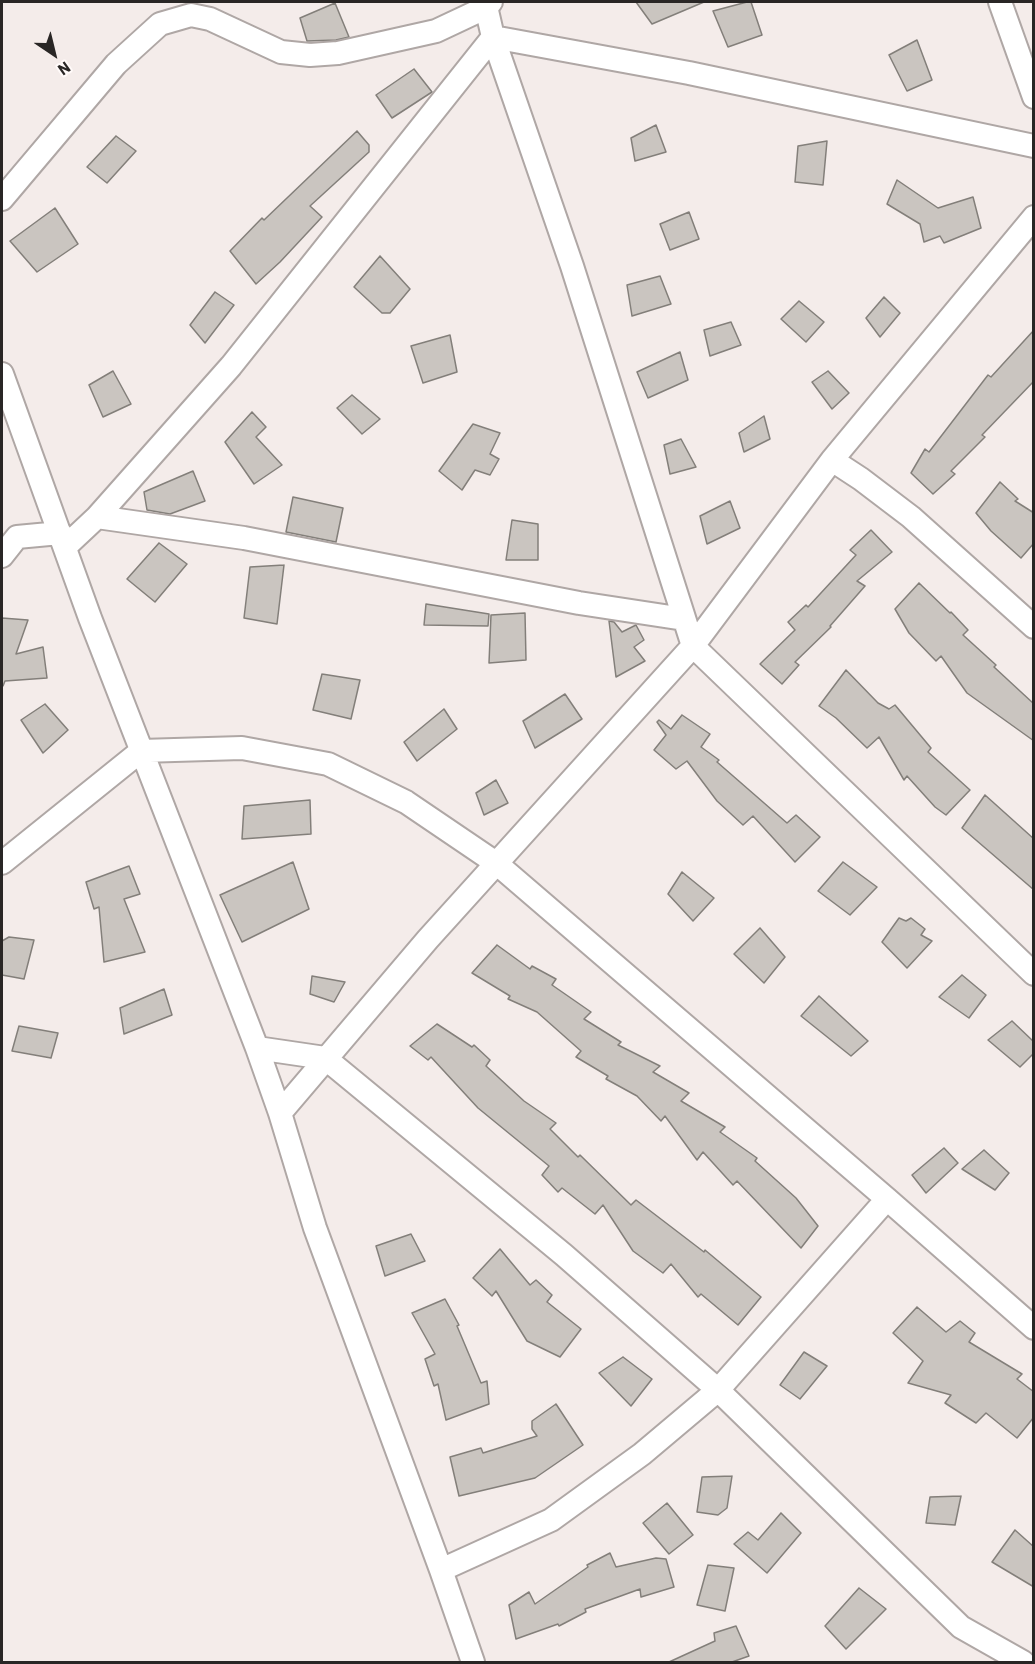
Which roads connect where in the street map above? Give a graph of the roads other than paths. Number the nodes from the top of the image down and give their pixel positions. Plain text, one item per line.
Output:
1 (1000, 2) edge
2 (488, 3) edge
3 (188, 8) edge
4 (493, 37) junction
5 (1034, 97) edge
6 (1034, 146) edge
7 (2, 200) edge
8 (1034, 217) edge
9 (2, 374) edge
10 (832, 460) junction
11 (97, 517) junction
12 (9, 537) edge
13 (63, 540) junction
14 (2, 556) edge
15 (684, 619) junction
16 (1034, 627) edge
17 (693, 646) junction
18 (141, 751) junction
19 (2, 863) edge
20 (496, 863) junction
21 (1034, 974) edge
22 (257, 1048) junction
23 (325, 1058) junction
24 (280, 1113) junction
25 (886, 1199) junction
26 (1034, 1328) edge
27 (718, 1390) junction
28 (441, 1570) junction
29 (473, 1662) edge
30 (1023, 1662) edge

1 - 5 street
2 - 3 street
2 - 4 street
3 - 7 street
4 - 6 street
4 - 11 street
4 - 15 street
8 - 10 street
9 - 13 street
10 - 16 street
10 - 17 street
11 - 13 street
11 - 15 street
12 - 13 street
12 - 14 street
13 - 18 street
15 - 17 street
17 - 20 street
17 - 21 street
18 - 19 street
18 - 20 street
18 - 22 street
20 - 23 street
20 - 25 street
22 - 23 street
22 - 24 street
23 - 24 street
23 - 27 street
24 - 28 street
25 - 26 street
25 - 27 street
27 - 28 street
27 - 30 street
28 - 29 street

